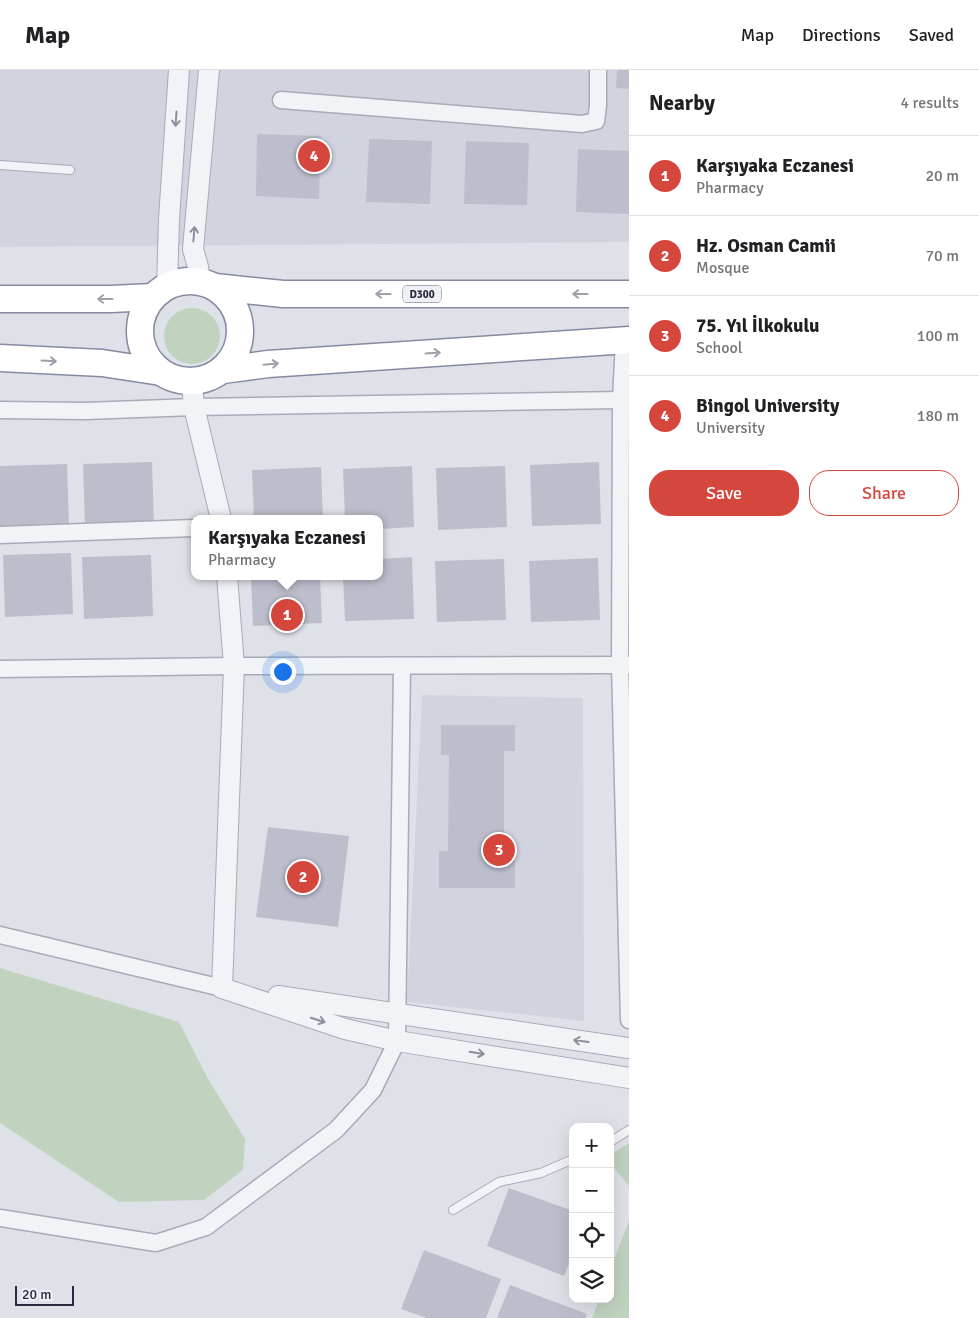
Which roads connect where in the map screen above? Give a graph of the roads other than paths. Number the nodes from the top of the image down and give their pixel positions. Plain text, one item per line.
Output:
1 (179, 70) edge
2 (209, 70) edge
3 (598, 70) edge
4 (281, 100) dead end
5 (0, 165) edge
6 (70, 170) dead end
7 (208, 284) junction
8 (160, 292) junction
9 (629, 294) edge
10 (0, 299) edge
11 (627, 340) edge
12 (0, 358) edge
13 (223, 370) junction
14 (161, 372) junction
15 (193, 394) junction
16 (625, 400) edge
17 (0, 410) edge
18 (219, 515) edge
19 (191, 528) edge
20 (0, 535) edge
21 (226, 580) edge
22 (625, 665) edge
23 (234, 666) junction
24 (402, 666) junction
25 (0, 669) edge
26 (0, 935) edge
27 (222, 988) junction
28 (398, 1014) junction
29 (629, 1020) edge
30 (397, 1041) junction
31 (629, 1048) edge
32 (629, 1078) edge
33 (629, 1130) edge
34 (614, 1139) edge
35 (569, 1161) edge
36 (453, 1210) dead end
37 (0, 1218) edge

1 -> 8 street
7 -> 2 street
3 - 4 street
5 - 6 lane
7 - 8 highway
9 -> 7 highway, D300
7 - 13 highway
8 -> 10 highway
8 - 14 highway
13 -> 11 highway
11 - 16 street
12 -> 14 highway
13 - 15 highway
14 - 15 highway
15 - 16 street
15 - 17 street
15 - 18 street
16 - 22 street
19 - 20 street
21 - 23 street
22 - 24 street
22 - 29 street
23 - 24 street
23 - 25 street
23 - 27 street
24 - 28 street
26 - 27 street
27 - 28 street
27 -> 30 street
28 - 30 street
31 -> 28 street
30 -> 32 street
30 - 37 street
33 - 34 lane
35 - 36 lane

